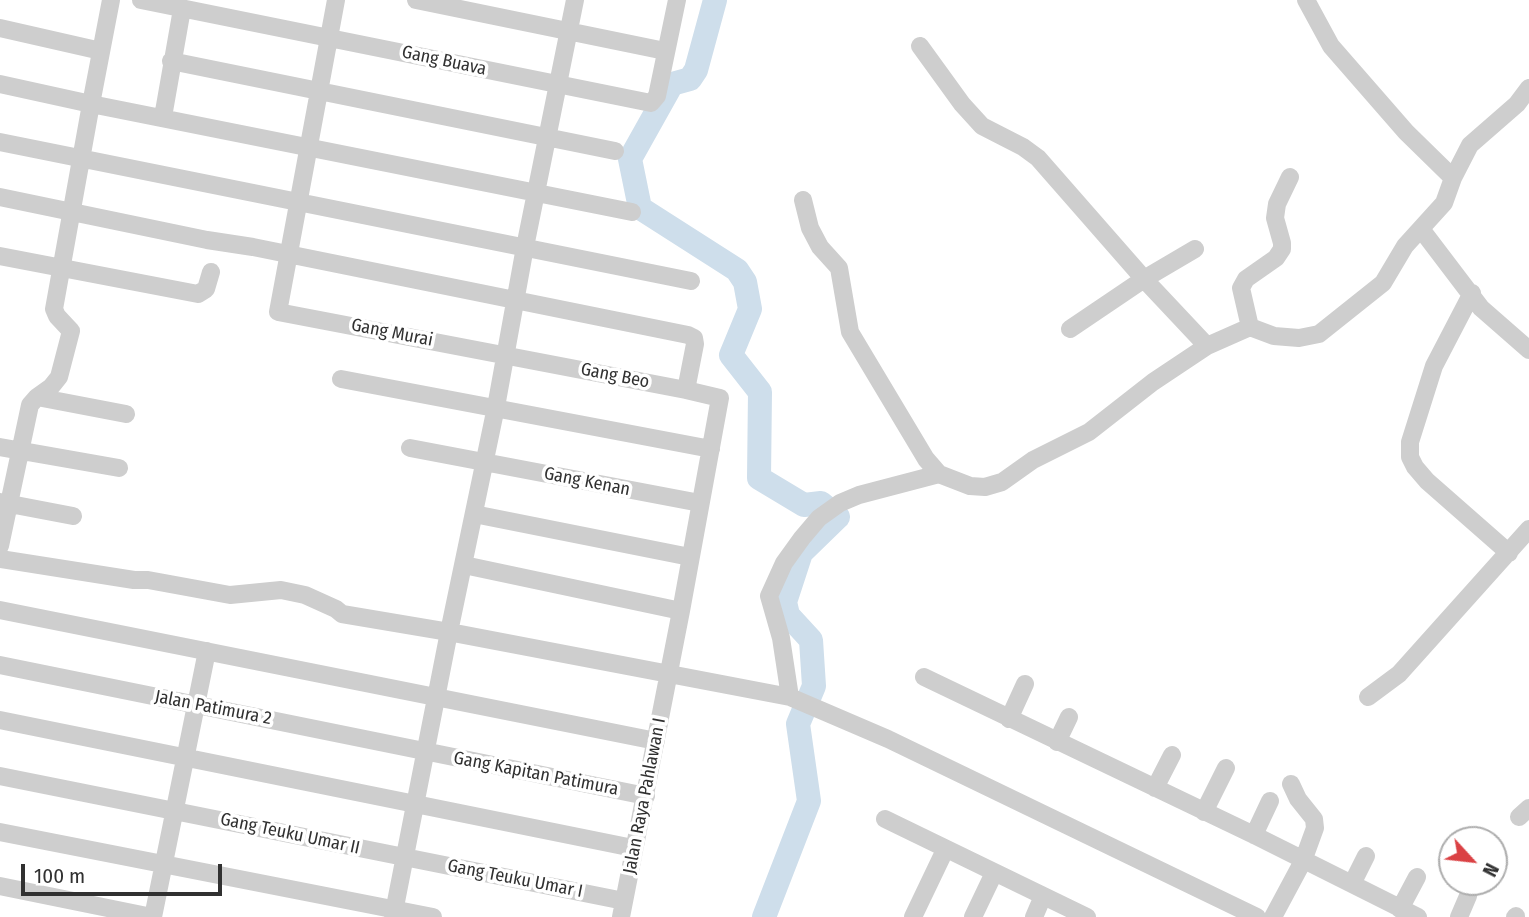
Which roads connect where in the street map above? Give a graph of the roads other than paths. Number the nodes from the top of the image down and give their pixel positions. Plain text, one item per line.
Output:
1 (111, 0) edge
2 (141, 0) edge
3 (336, 0) edge
4 (416, 0) edge
5 (575, 0) edge
6 (677, 0) edge
7 (1306, 0) edge
8 (182, 9) junction
9 (0, 28) edge
10 (569, 31) junction
11 (328, 38) junction
12 (920, 46) dead end
13 (101, 51) junction
14 (665, 51) junction
15 (171, 61) junction
16 (0, 84) edge
17 (559, 85) junction
18 (1529, 88) edge
19 (318, 91) junction
20 (91, 104) junction
21 (163, 117) junction
22 (547, 136) junction
23 (0, 142) edge
24 (308, 147) junction
25 (615, 151) dead end
26 (81, 158) junction
27 (1290, 177) dead end
28 (1453, 178) junction
29 (536, 193) junction
30 (0, 197) edge
31 (803, 200) dead end
32 (297, 203) junction
33 (72, 211) junction
34 (632, 212) dead end
35 (1421, 229) junction
36 (525, 247) junction
37 (1195, 249) dead end
38 (288, 255) junction
39 (0, 256) edge
40 (61, 268) junction
41 (211, 272) dead end
42 (1144, 279) junction
43 (691, 281) dead end
44 (1472, 293) junction
45 (516, 302) junction
46 (1250, 327) junction
47 (1070, 329) dead end
48 (1207, 346) junction
49 (1529, 350) edge
50 (506, 355) junction
51 (341, 379) dead end
52 (686, 390) junction
53 (37, 397) junction
54 (720, 401) joint
55 (496, 407) junction
56 (126, 414) dead end
57 (0, 447) edge
58 (410, 448) dead end
59 (710, 449) junction
60 (20, 452) junction
61 (484, 462) junction
62 (119, 468) dead end
63 (939, 474) junction
64 (694, 502) junction
65 (4, 503) edge
66 (474, 514) junction
67 (73, 516) dead end
68 (1529, 529) edge
69 (0, 546) edge
70 (1509, 553) junction
71 (690, 557) junction
72 (0, 559) edge
73 (464, 565) junction
74 (0, 610) edge
75 (681, 611) junction
76 (449, 632) junction
77 (207, 651) junction
78 (0, 665) edge
79 (669, 674) junction
80 (924, 677) dead end
81 (1025, 684) dead end
82 (437, 696) junction
83 (1368, 697) dead end
84 (793, 698) junction
85 (195, 705) junction
86 (1069, 717) dead end
87 (1009, 719) junction
88 (0, 720) edge
89 (656, 741) junction
90 (1057, 742) junction
91 (426, 751) junction
92 (1172, 755) dead end
93 (185, 758) junction
94 (1226, 768) dead end
95 (0, 776) edge
96 (1291, 784) dead end
97 (1155, 789) junction
98 (646, 796) junction
99 (1270, 801) dead end
100 (416, 803) junction
101 (175, 810) junction
102 (1204, 812) junction
103 (885, 819) dead end
104 (0, 832) edge
105 (1254, 835) junction
106 (633, 848) junction
107 (945, 850) junction
108 (1366, 856) dead end
109 (405, 857) junction
110 (1303, 861) junction
111 (164, 865) junction
112 (994, 873) junction
113 (1417, 877) dead end
114 (1352, 884) junction
115 (0, 886) edge
116 (1043, 896) junction
117 (1468, 896) dead end
118 (622, 909) edge
119 (1400, 909) junction
120 (394, 913) edge
121 (153, 917) edge
122 (433, 917) edge
123 (913, 917) edge
124 (973, 917) edge
125 (1034, 917) edge
126 (1087, 917) edge
127 (1257, 917) edge
128 (1273, 917) edge
129 (1418, 917) edge
130 (1459, 917) edge

1 - 13 street
2 - 8 street, Gang Buava
3 - 11 street
4 - 10 street
5 - 10 street
6 - 14 street
7 - 28 street
8 - 11 street, Gang Buava
8 - 15 street
9 - 13 street
10 - 14 street
10 - 17 street
11 - 17 street, Gang Buava
11 - 19 street
12 - 42 street
13 - 20 street
14 - 17 street, Gang Buava
15 - 19 street
15 - 21 street
16 - 20 street
17 - 22 street
18 - 28 street
19 - 22 street
19 - 24 street
20 - 21 street
20 - 26 street
21 - 24 street
22 - 25 street
22 - 29 street
23 - 26 street
24 - 29 street
24 - 32 street
26 - 32 street
26 - 33 street
27 - 46 street
28 - 35 street
29 - 34 street
29 - 36 street
30 - 33 street
31 - 63 street
32 - 36 street
32 - 38 street
33 - 38 street
33 - 40 street
35 - 44 street
35 - 46 street
36 - 43 street
36 - 45 street
37 - 42 street
38 - 45 street
38 - 50 street, Gang Murai
39 - 40 street
40 - 41 street
40 - 53 street
42 - 47 street
42 - 48 street
44 - 49 street
44 - 70 street
45 - 50 street
45 - 52 street
46 - 48 street
48 - 63 street
50 - 52 street, Gang Beo
50 - 55 street
51 - 55 street
52 - 54 street, Gang Beo
53 - 56 street
53 - 60 street
54 - 59 street, Jalan Raya Pahlawan I
55 - 59 street
55 - 61 street
57 - 60 street
58 - 61 street, Gang Kenan
59 - 64 street, Jalan Raya Pahlawan I
60 - 62 street
60 - 65 street
61 - 64 street, Gang Kenan
61 - 66 street
63 - 84 street
64 - 71 street, Jalan Raya Pahlawan I
65 - 67 street
65 - 69 street
66 - 71 street
66 - 73 street
68 - 70 street
70 - 83 street
71 - 75 street, Jalan Raya Pahlawan I
72 - 76 street
73 - 75 street
73 - 76 street
74 - 77 street
75 - 79 street, Jalan Raya Pahlawan I
76 - 79 street
76 - 82 street
77 - 82 street
77 - 85 street
78 - 85 street, Jalan Patimura 2
79 - 84 street
79 - 89 street, Jalan Raya Pahlawan I
80 - 87 street
81 - 87 street
82 - 89 street
82 - 91 street
84 - 127 street
85 - 91 street, Jalan Patimura 2
85 - 93 street
86 - 90 street
87 - 90 street
88 - 93 street
89 - 98 street, Jalan Raya Pahlawan I
90 - 97 street
91 - 98 street, Gang Kapitan Patimura
91 - 100 street
92 - 97 street
93 - 100 street
93 - 101 street
94 - 102 street
95 - 101 street, Gang Teuku Umar II
96 - 110 street
97 - 102 street
98 - 106 street, Jalan Raya Pahlawan I
99 - 105 street
100 - 106 street
100 - 109 street
101 - 109 street, Gang Teuku Umar II
101 - 111 street
102 - 105 street
103 - 107 street
104 - 111 street
105 - 110 street
106 - 118 street, Jalan Raya Pahlawan I
107 - 112 street
107 - 123 street
108 - 114 street
109 - 118 street, Gang Teuku Umar I
109 - 120 street
110 - 114 street
110 - 128 street
111 - 120 street
111 - 121 street
112 - 116 street
112 - 124 street
113 - 119 street
114 - 119 street
115 - 121 street
116 - 125 street
116 - 126 street
117 - 130 street
119 - 129 street
120 - 122 street

